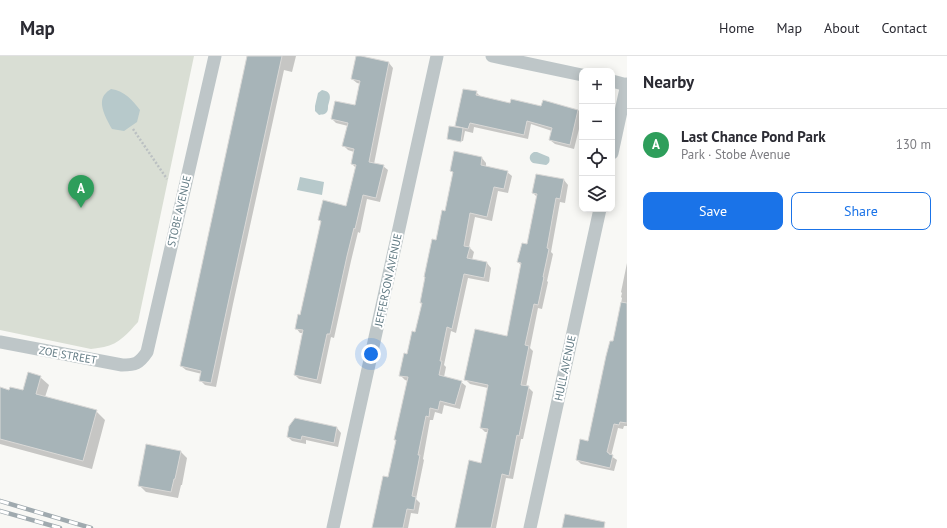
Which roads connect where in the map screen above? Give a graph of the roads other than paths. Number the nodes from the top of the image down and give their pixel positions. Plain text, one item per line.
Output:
1 (215, 56) edge
2 (437, 56) edge
3 (492, 56) edge
4 (579, 74) edge
5 (615, 82) edge
6 (627, 84) edge
7 (615, 140) edge
8 (599, 212) edge
9 (0, 342) edge
10 (137, 363) joint
11 (333, 528) edge
12 (530, 528) edge

1 - 10 street, STOBE AVENUE
2 - 11 street, JEFFERSON AVENUE
3 - 4 street
5 - 6 street
6 - 7 street
8 - 12 street, HULL AVENUE
9 - 10 street, ZOE STREET

